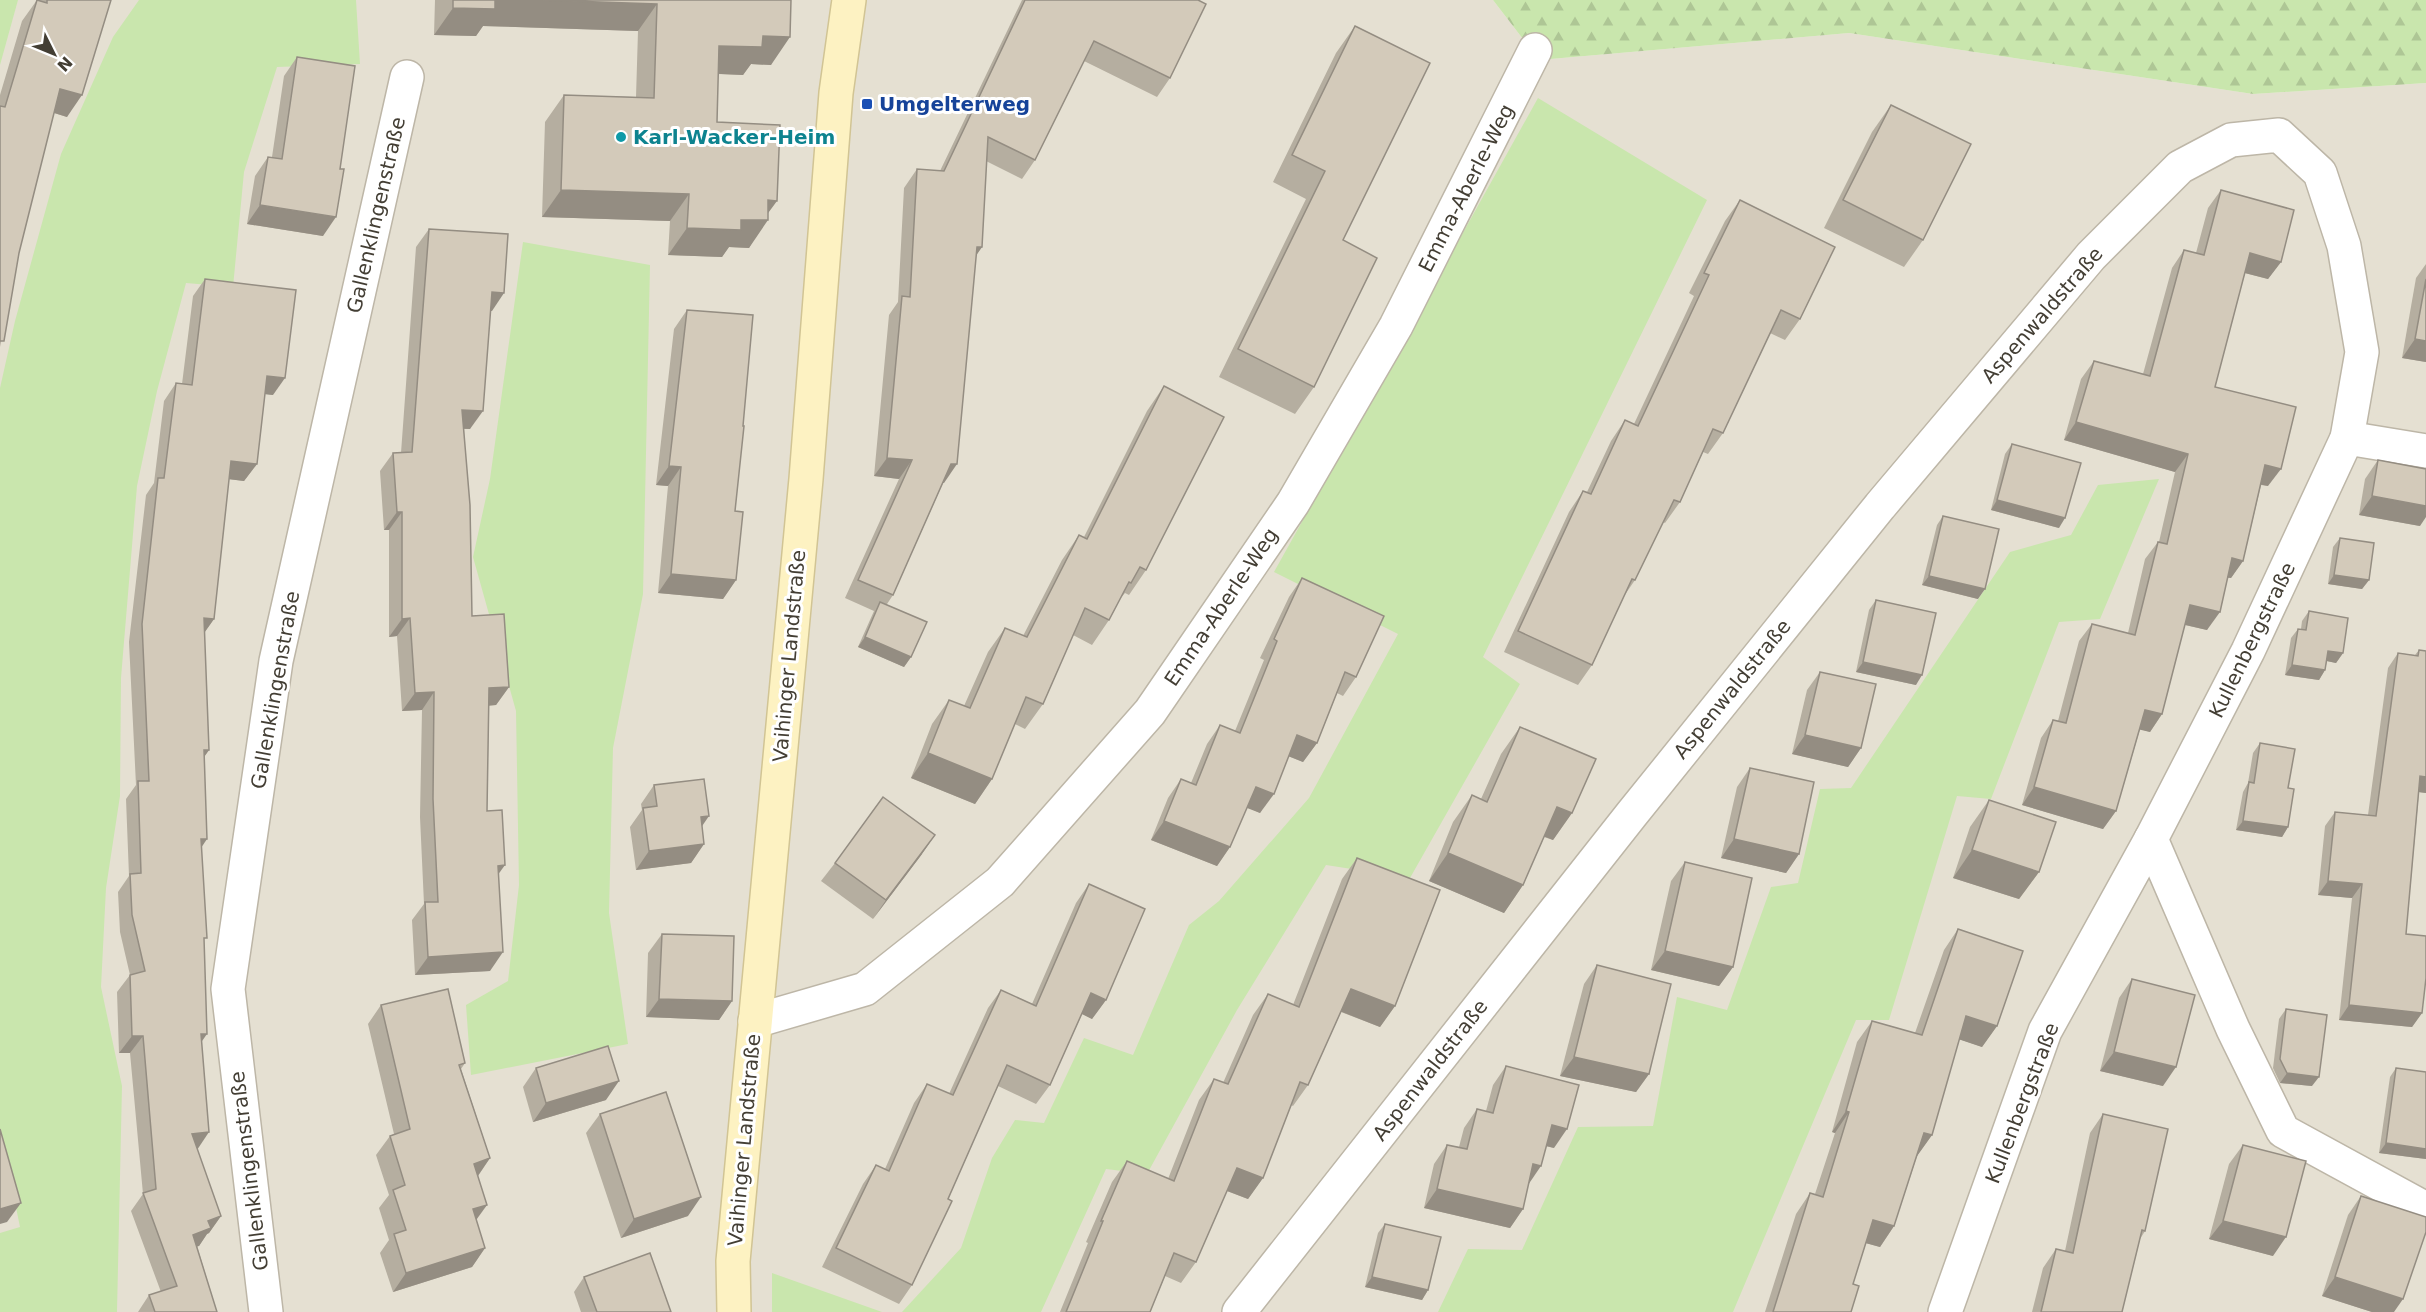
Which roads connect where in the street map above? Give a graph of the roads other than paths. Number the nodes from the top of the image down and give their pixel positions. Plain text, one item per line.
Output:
1 (849, 0) edge
2 (1535, 50) dead end
3 (407, 76) dead end
4 (2279, 135) joint
5 (2347, 438) junction
6 (2426, 451) edge
7 (2151, 839) junction
8 (755, 1022) junction
9 (2426, 1209) edge
10 (266, 1312) edge
11 (734, 1312) edge
12 (1239, 1312) edge
13 (1945, 1312) edge

1 - 8 street, Vaihinger Landstraße
2 - 8 street, Emma-Aberle-Weg
3 - 10 street, Gallenklingenstraße
4 - 5 street, Kullenbergstraße
4 - 12 street, Aspenwaldstraße
5 - 6 street
5 - 7 street, Kullenbergstraße
7 - 9 street
7 - 13 street, Kullenbergstraße
8 - 11 street, Vaihinger Landstraße

